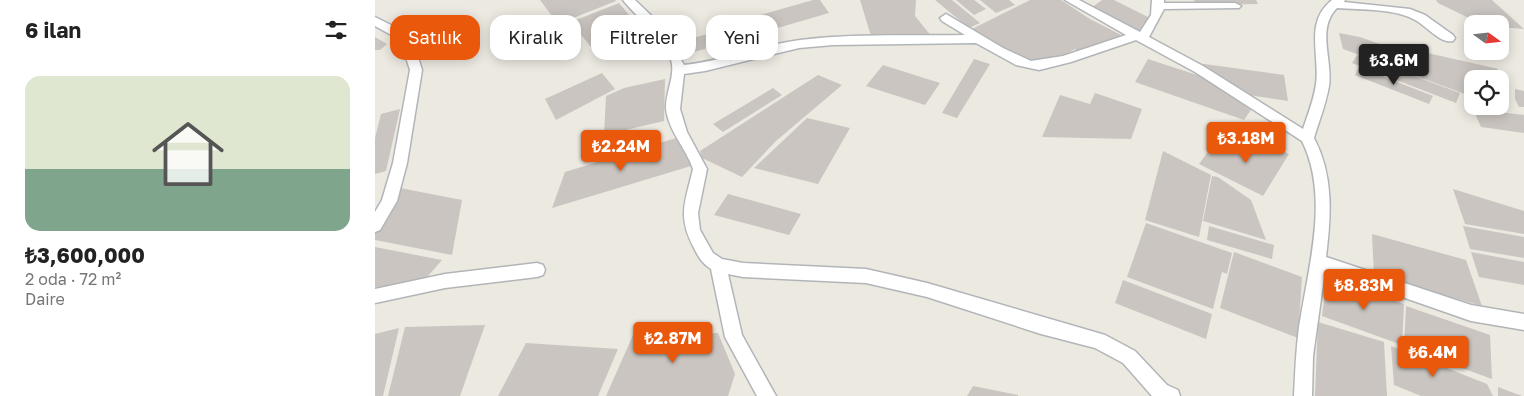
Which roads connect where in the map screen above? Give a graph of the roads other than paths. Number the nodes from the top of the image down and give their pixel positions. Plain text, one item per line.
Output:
1 (629, 0) edge
2 (1071, 0) edge
3 (1336, 2) edge
4 (1159, 3) edge
5 (1235, 6) dead end
6 (946, 18) dead end
7 (375, 22) edge
8 (1140, 37) junction
9 (1449, 38) dead end
10 (981, 39) junction
11 (679, 70) junction
12 (1307, 138) junction
13 (375, 226) edge
14 (1318, 261) junction
15 (718, 265) junction
16 (537, 270) dead end
17 (375, 296) edge
18 (1524, 322) edge
19 (767, 396) edge
20 (1171, 396) edge
21 (1303, 396) edge

1 - 11 street
2 - 8 street
3 - 9 street
3 - 12 street
4 - 5 street
4 - 8 street
6 - 10 street
7 - 13 street
8 - 10 street
8 - 12 street
10 - 11 street
11 - 15 street
12 - 14 street
14 - 18 street
14 - 21 street
15 - 19 street
15 - 20 street
16 - 17 street

